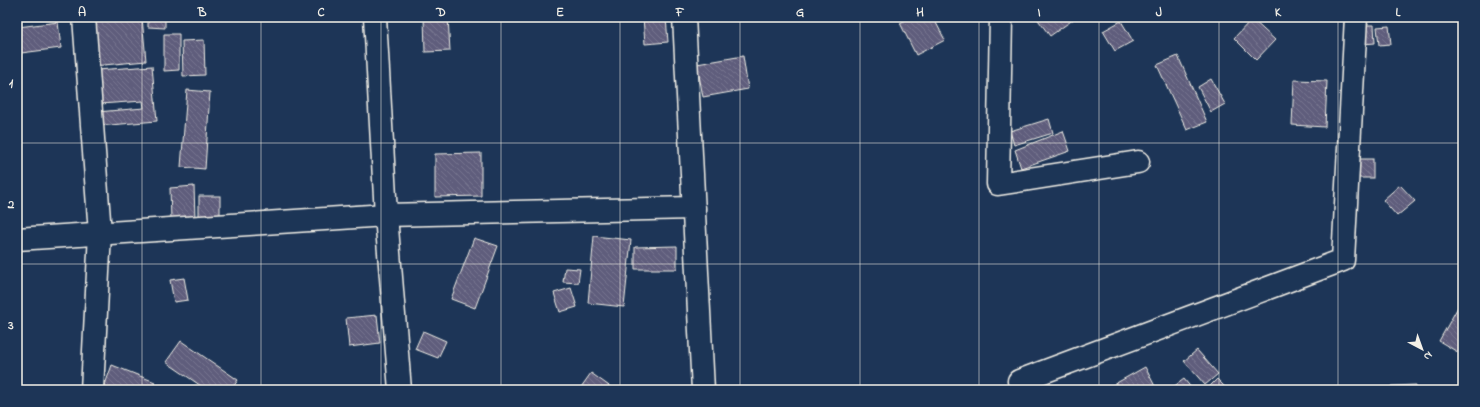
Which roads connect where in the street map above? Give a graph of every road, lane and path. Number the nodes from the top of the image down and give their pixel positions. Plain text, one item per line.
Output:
1 (84, 17) edge
2 (375, 17) edge
3 (684, 17) edge
4 (1001, 17) edge
5 (1356, 17) edge
6 (1138, 162) dead end
7 (694, 208) junction
8 (386, 215) junction
9 (100, 232) junction
10 (17, 239) edge
11 (1019, 382) dead end
12 (92, 390) edge
13 (400, 390) edge
14 (703, 390) edge

1 - 9 street
2 - 8 street
3 - 7 street
4 - 6 street
5 - 11 street
7 - 8 street
7 - 14 street
8 - 9 street
8 - 13 street
9 - 10 street
9 - 12 street

